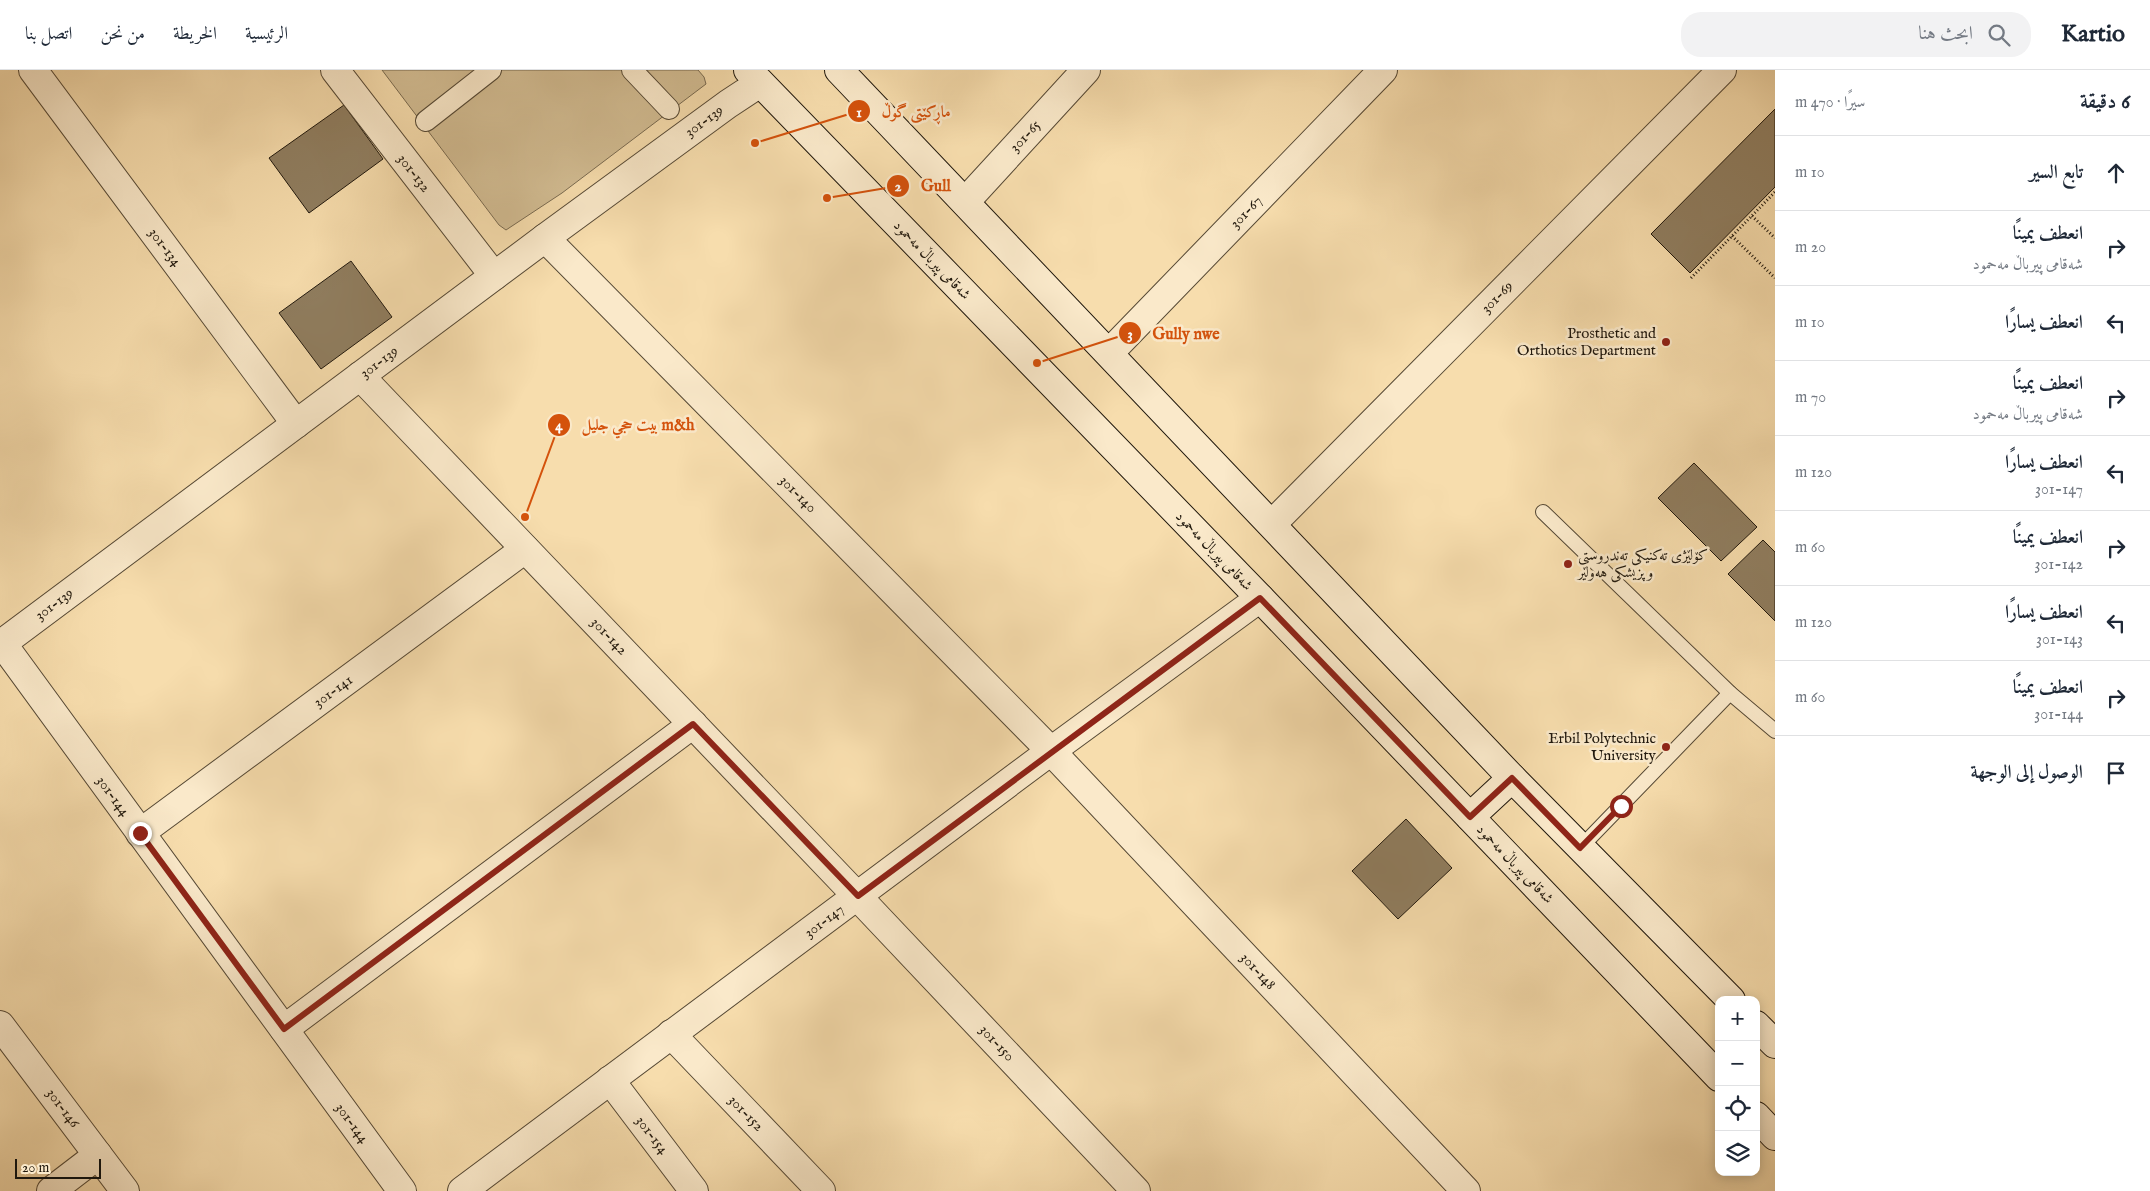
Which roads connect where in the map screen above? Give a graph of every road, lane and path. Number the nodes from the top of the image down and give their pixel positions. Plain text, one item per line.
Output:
1 (33, 70) edge
2 (335, 70) edge
3 (491, 70) edge
4 (632, 70) edge
5 (839, 70) edge
6 (1086, 70) edge
7 (1383, 70) edge
8 (1722, 70) edge
9 (754, 77) edge
10 (669, 109) dead end
11 (426, 121) dead end
12 (1775, 192) edge
13 (965, 202) junction
14 (1752, 216) junction
15 (1732, 236) junction
16 (545, 238) junction
17 (1775, 238) edge
18 (494, 276) junction
19 (1691, 278) dead end
20 (1775, 278) edge
21 (1109, 353) junction
22 (360, 376) junction
23 (296, 424) junction
24 (1543, 512) dead end
25 (1272, 524) junction
26 (525, 549) junction
27 (1260, 598) junction
28 (1, 644) edge
29 (1730, 693) junction
30 (693, 724) junction
31 (1775, 731) edge
32 (1051, 751) junction
33 (1512, 778) junction
34 (1470, 817) junction
35 (140, 833) junction
36 (1580, 848) junction
37 (858, 896) junction
38 (1727, 996) edge
39 (0, 1025) edge
40 (284, 1029) junction
41 (1760, 1029) edge
42 (671, 1034) junction
43 (1775, 1044) edge
44 (1715, 1073) edge
45 (610, 1080) junction
46 (1760, 1120) edge
47 (1775, 1136) edge
48 (98, 1155) junction
49 (51, 1191) edge
50 (125, 1191) edge
51 (402, 1191) edge
52 (462, 1191) edge
53 (694, 1191) edge
54 (821, 1191) edge
55 (1136, 1191) edge
56 (1466, 1191) edge

1 - 23 street, 301-134
2 - 18 street, 301-132
3 - 11 street
4 - 10 street
5 - 13 street
6 - 13 street, 301-65
7 - 21 street, 301-67
8 - 25 street, 301-69
9 - 16 street, 301-139
9 - 27 street, شەقامی پیرباڵ مەحمود
12 - 14 path
13 - 21 street
14 - 15 path
14 - 17 path
15 - 19 path
15 - 20 path
16 - 18 street, 301-139
16 - 32 street, 301-140
18 - 22 street, 301-139
21 - 25 street
22 - 23 street, 301-139
22 - 26 street, 301-142
23 - 28 street, 301-139
24 - 29 lane
25 - 33 street
26 - 30 street, 301-142
26 - 35 street, 301-141
27 - 32 street, 301-147
27 - 34 street, شەقامی پیرباڵ مەحمود
28 - 35 street, 301-144
29 - 31 lane
29 - 36 lane
30 - 37 street, 301-142
30 - 40 street
32 - 37 street, 301-147
32 - 56 street, 301-148
33 - 34 street
33 - 36 street
34 - 44 street, شەقامی پیرباڵ مەحمود
35 - 40 street, 301-144
36 - 38 street
37 - 42 street, 301-147
37 - 55 street, 301-150
39 - 48 street, 301-146
40 - 51 street, 301-144
41 - 43 street
42 - 45 street, 301-147
42 - 54 street, 301-152
45 - 52 street, 301-147
45 - 53 street, 301-154
46 - 47 street
48 - 49 street
48 - 50 street, 301-146

